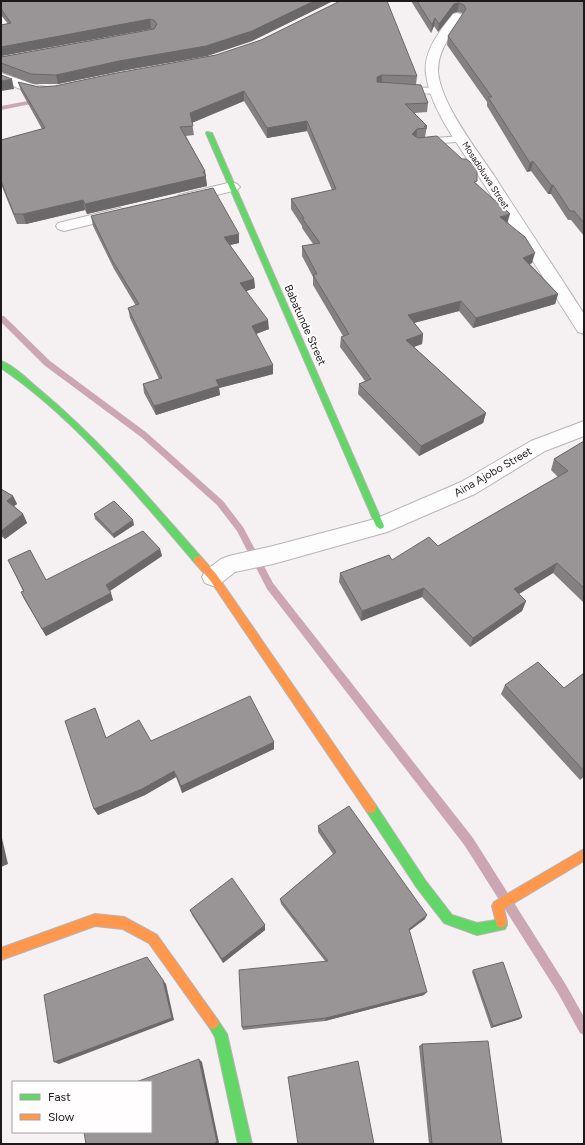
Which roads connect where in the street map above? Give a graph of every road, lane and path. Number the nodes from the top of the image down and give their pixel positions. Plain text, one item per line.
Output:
1 (457, 16) edge
2 (1, 77) edge
3 (62, 89) edge
4 (390, 90) edge
5 (436, 91) junction
6 (210, 134) dead end
7 (463, 139) junction
8 (417, 143) edge
9 (232, 187) junction
10 (171, 201) edge
11 (133, 210) edge
12 (64, 226) dead end
13 (584, 328) edge
14 (1, 364) edge
15 (584, 428) edge
16 (380, 526) junction
17 (221, 571) junction
18 (584, 855) edge
19 (1, 954) edge
20 (246, 1144) edge

1 - 5 street, Mosadoluwa Street
2 - 3 street
4 - 5 lane
5 - 7 street, Mosadoluwa Street
6 - 9 street, Babatunde Street
7 - 8 lane
7 - 13 street, Mosadoluwa Street
9 - 10 street
9 - 16 street, Babatunde Street
11 - 12 street
14 - 17 street
15 - 16 street, Aina Ajobo Street
16 - 17 street, Aina Ajobo Street
17 - 18 street
19 - 20 street

